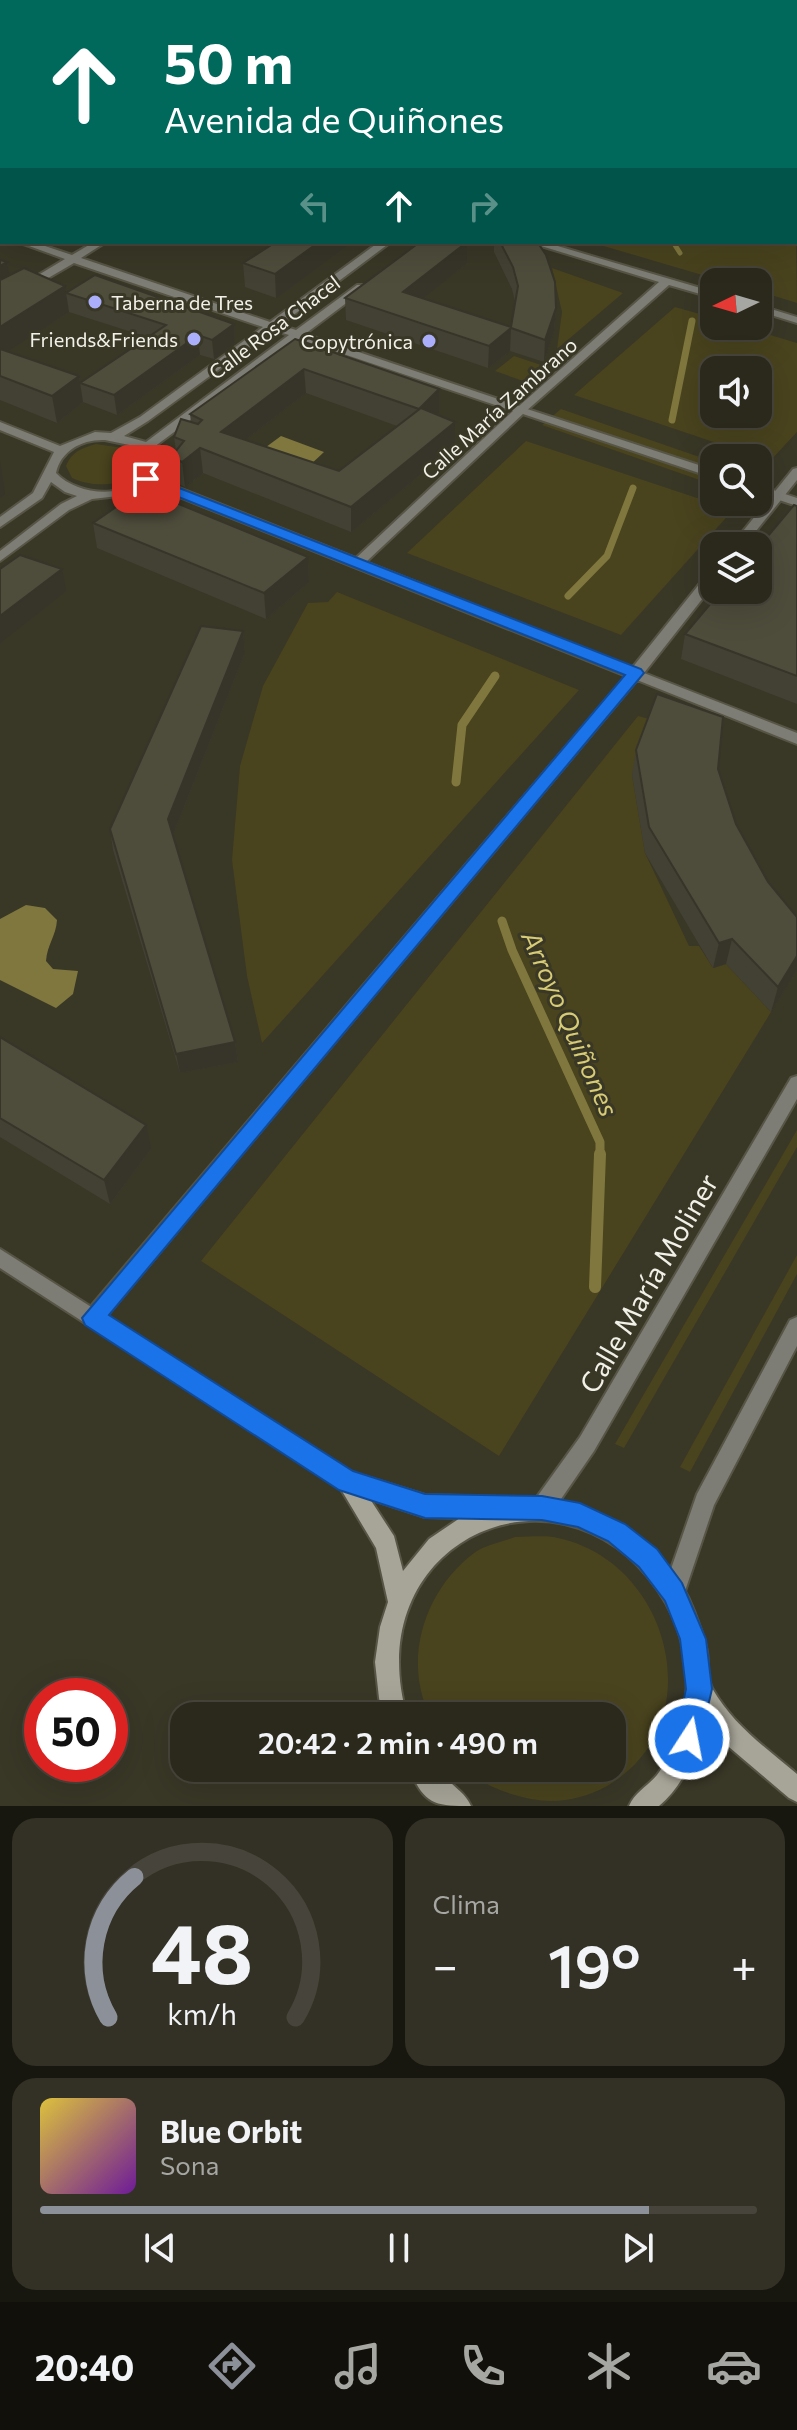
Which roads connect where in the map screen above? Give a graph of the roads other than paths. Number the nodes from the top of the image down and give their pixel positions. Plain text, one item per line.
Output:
1 (29, 244) edge
2 (98, 244) edge
3 (383, 244) edge
4 (540, 244) edge
5 (73, 259) junction
6 (376, 276) edge
7 (667, 281) junction
8 (700, 291) edge
9 (0, 303) edge
10 (772, 312) edge
11 (797, 320) edge
12 (272, 325) junction
13 (298, 334) junction
14 (521, 410) junction
15 (0, 426) edge
16 (115, 436) junction
17 (148, 446) junction
18 (60, 450) junction
19 (700, 469) edge
20 (797, 472) edge
21 (50, 473) junction
22 (146, 479) junction
23 (772, 493) edge
24 (90, 495) junction
25 (778, 495) junction
26 (797, 502) edge
27 (0, 523) edge
28 (748, 532) edge
29 (0, 557) edge
30 (358, 563) junction
31 (700, 593) edge
32 (636, 673) junction
33 (797, 739) edge
34 (797, 1083) edge
35 (0, 1258) edge
36 (93, 1318) junction
37 (797, 1326) edge
38 (347, 1481) junction
39 (542, 1508) junction
40 (513, 1509) junction
41 (674, 1592) junction
42 (398, 1599) junction
43 (699, 1689) junction
44 (390, 1702) edge
45 (431, 1782) edge
46 (797, 1790) edge
47 (459, 1806) edge
48 (641, 1806) edge

1 - 5 street
2 - 5 street
3 - 12 street, Calle Rosa Chacel
4 - 7 street
5 - 9 street
5 - 12 street
6 - 13 street, Calle Rosa Chacel
7 - 8 street
7 - 14 street, Calle María Zambrano
10 - 11 street
12 - 13 street
12 - 16 street, Calle Rosa Chacel
13 - 14 street
13 - 17 street, Calle Rosa Chacel
14 - 19 street
14 - 30 street, Calle María Zambrano
15 - 18 street
16 - 17 street
16 - 18 street
17 - 22 street
18 - 21 street
20 - 25 street
21 - 24 street
21 - 27 street
22 - 24 street
22 - 30 street
23 - 25 street
24 - 29 street
25 - 26 street
25 - 28 street
30 - 32 street
31 - 32 street
32 - 33 street
32 - 36 street
34 - 39 street, Calle María Moliner
35 - 36 street
36 - 38 street
37 - 41 street
38 - 40 main road
38 - 42 main road
39 - 40 main road
39 - 41 main road
40 - 42 main road
41 - 43 main road
42 - 44 main road
43 - 46 main road
43 - 48 main road
45 - 47 main road

